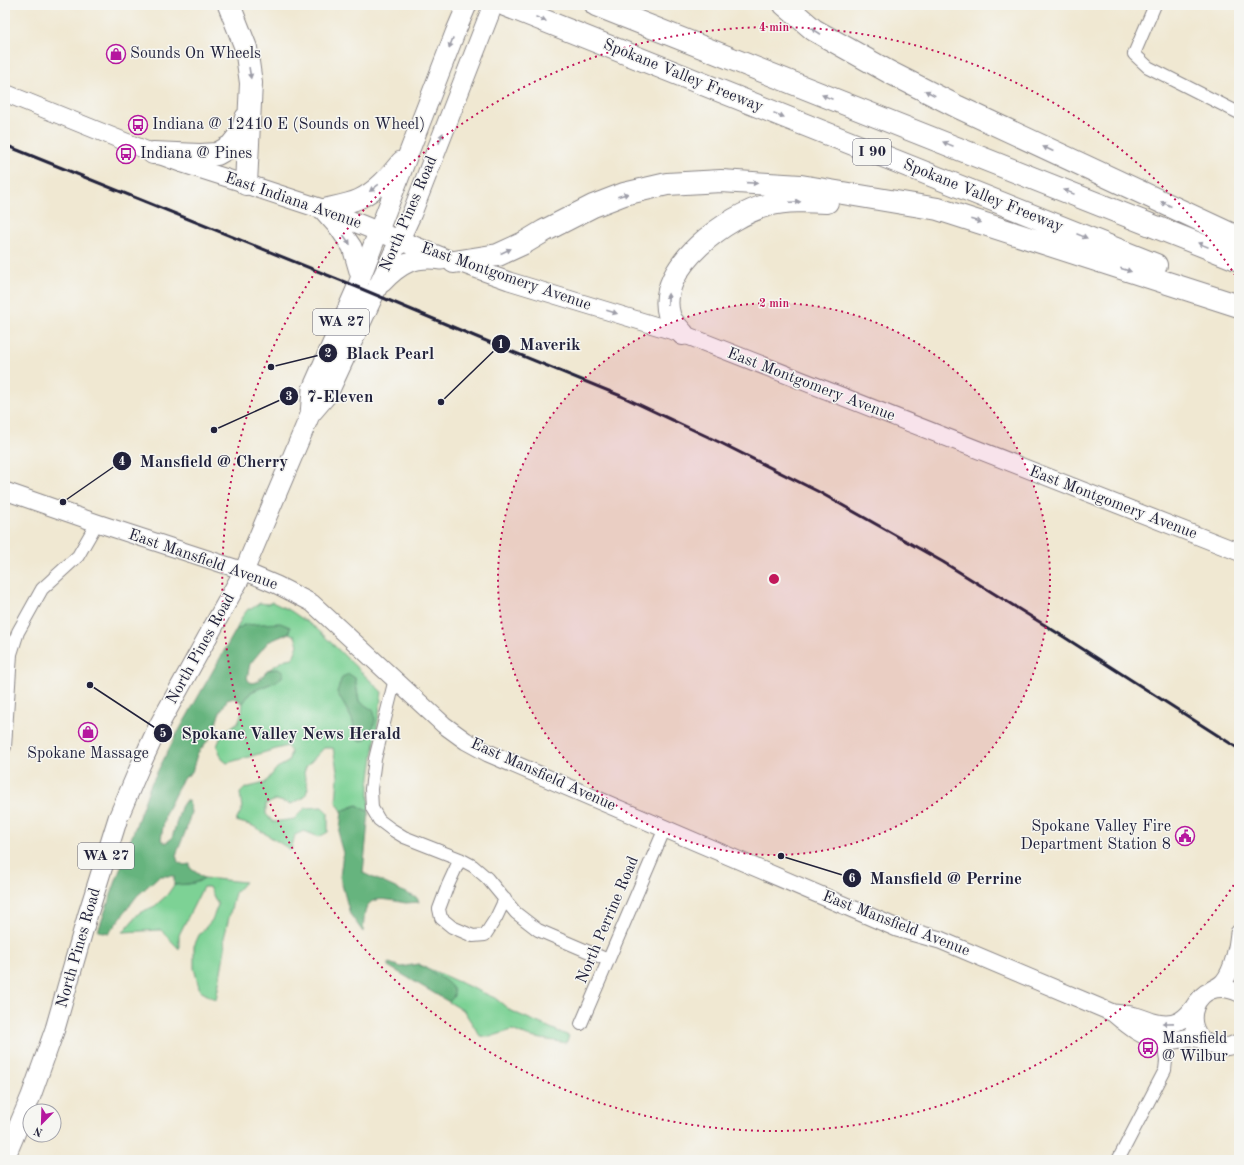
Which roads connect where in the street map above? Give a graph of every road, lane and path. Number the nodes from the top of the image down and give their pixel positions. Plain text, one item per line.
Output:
1 (229, 5) edge
2 (505, 5) edge
3 (596, 5) edge
4 (785, 5) edge
5 (1155, 5) edge
6 (466, 6) edge
7 (491, 12) edge
8 (5, 93) edge
9 (250, 103) junction
10 (1239, 113) edge
11 (410, 149) junction
12 (153, 153) junction
13 (246, 184) junction
14 (322, 209) junction
15 (938, 209) junction
16 (379, 231) junction
17 (1239, 238) edge
18 (400, 239) junction
19 (1239, 260) edge
20 (454, 262) junction
21 (361, 278) junction
22 (376, 289) junction
23 (1239, 298) edge
24 (1239, 306) edge
25 (682, 334) junction
26 (310, 415) junction
27 (5, 491) edge
28 (97, 523) junction
29 (1239, 552) edge
30 (244, 571) junction
31 (395, 679) junction
32 (5, 747) edge
33 (665, 828) junction
34 (460, 859) junction
35 (505, 899) junction
36 (1239, 940) edge
37 (608, 960) junction
38 (1212, 990) junction
39 (1239, 992) edge
40 (1197, 1002) junction
41 (1113, 1013) junction
42 (581, 1024) dead end
43 (1190, 1037) junction
44 (1163, 1041) junction
45 (1209, 1043) junction
46 (1235, 1045) edge
47 (1166, 1066) junction
48 (5, 1158) edge
49 (1118, 1160) edge

1 -> 9 highway
2 -> 23 highway, Spokane Valley Freeway / I 90
19 -> 3 highway, Spokane Valley Freeway / I 90
17 -> 4 highway
5 - 10 street
6 -> 11 main road, North Pines Road / WA 27
18 -> 7 main road, North Pines Road / WA 27
8 - 12 main road, East Indiana Avenue
9 - 12 highway
9 - 13 highway
11 -> 14 main road
11 - 16 main road, North Pines Road / WA 27
12 - 13 main road, East Indiana Avenue
13 - 14 main road, East Indiana Avenue
14 - 16 main road, East Indiana Avenue
14 -> 21 main road
20 -> 15 highway
15 -> 24 highway
25 -> 15 highway
16 - 18 main road, East Montgomery Avenue
16 - 21 main road, North Pines Road / WA 27
18 - 20 main road, East Montgomery Avenue
18 - 22 main road, North Pines Road / WA 27
20 - 22 main road
20 -> 25 main road, East Montgomery Avenue
21 - 26 main road, North Pines Road / WA 27
22 - 26 main road, North Pines Road / WA 27
25 - 29 main road, East Montgomery Avenue
26 - 30 main road, North Pines Road / WA 27
27 - 28 main road, East Mansfield Avenue
28 - 30 main road, East Mansfield Avenue
28 - 32 street
30 - 31 main road, East Mansfield Avenue
30 - 48 main road, North Pines Road / WA 27
31 - 33 main road, East Mansfield Avenue
31 - 34 street
33 - 37 street, North Perrine Road
33 - 41 main road, East Mansfield Avenue
34 - 35 street
34 - 35 street
35 - 37 street
36 - 38 main road, East Mansfield Avenue
37 - 42 street, North Perrine Road
38 - 39 main road
38 - 40 main road, East Mansfield Avenue
40 -> 41 main road, East Mansfield Avenue
40 - 45 main road
41 - 44 main road, East Mansfield Avenue
43 - 44 main road, East Mansfield Avenue
43 - 45 main road, East Mansfield Avenue
43 - 47 street
44 - 47 street
45 - 46 main road, East Mansfield Avenue
47 - 49 street

